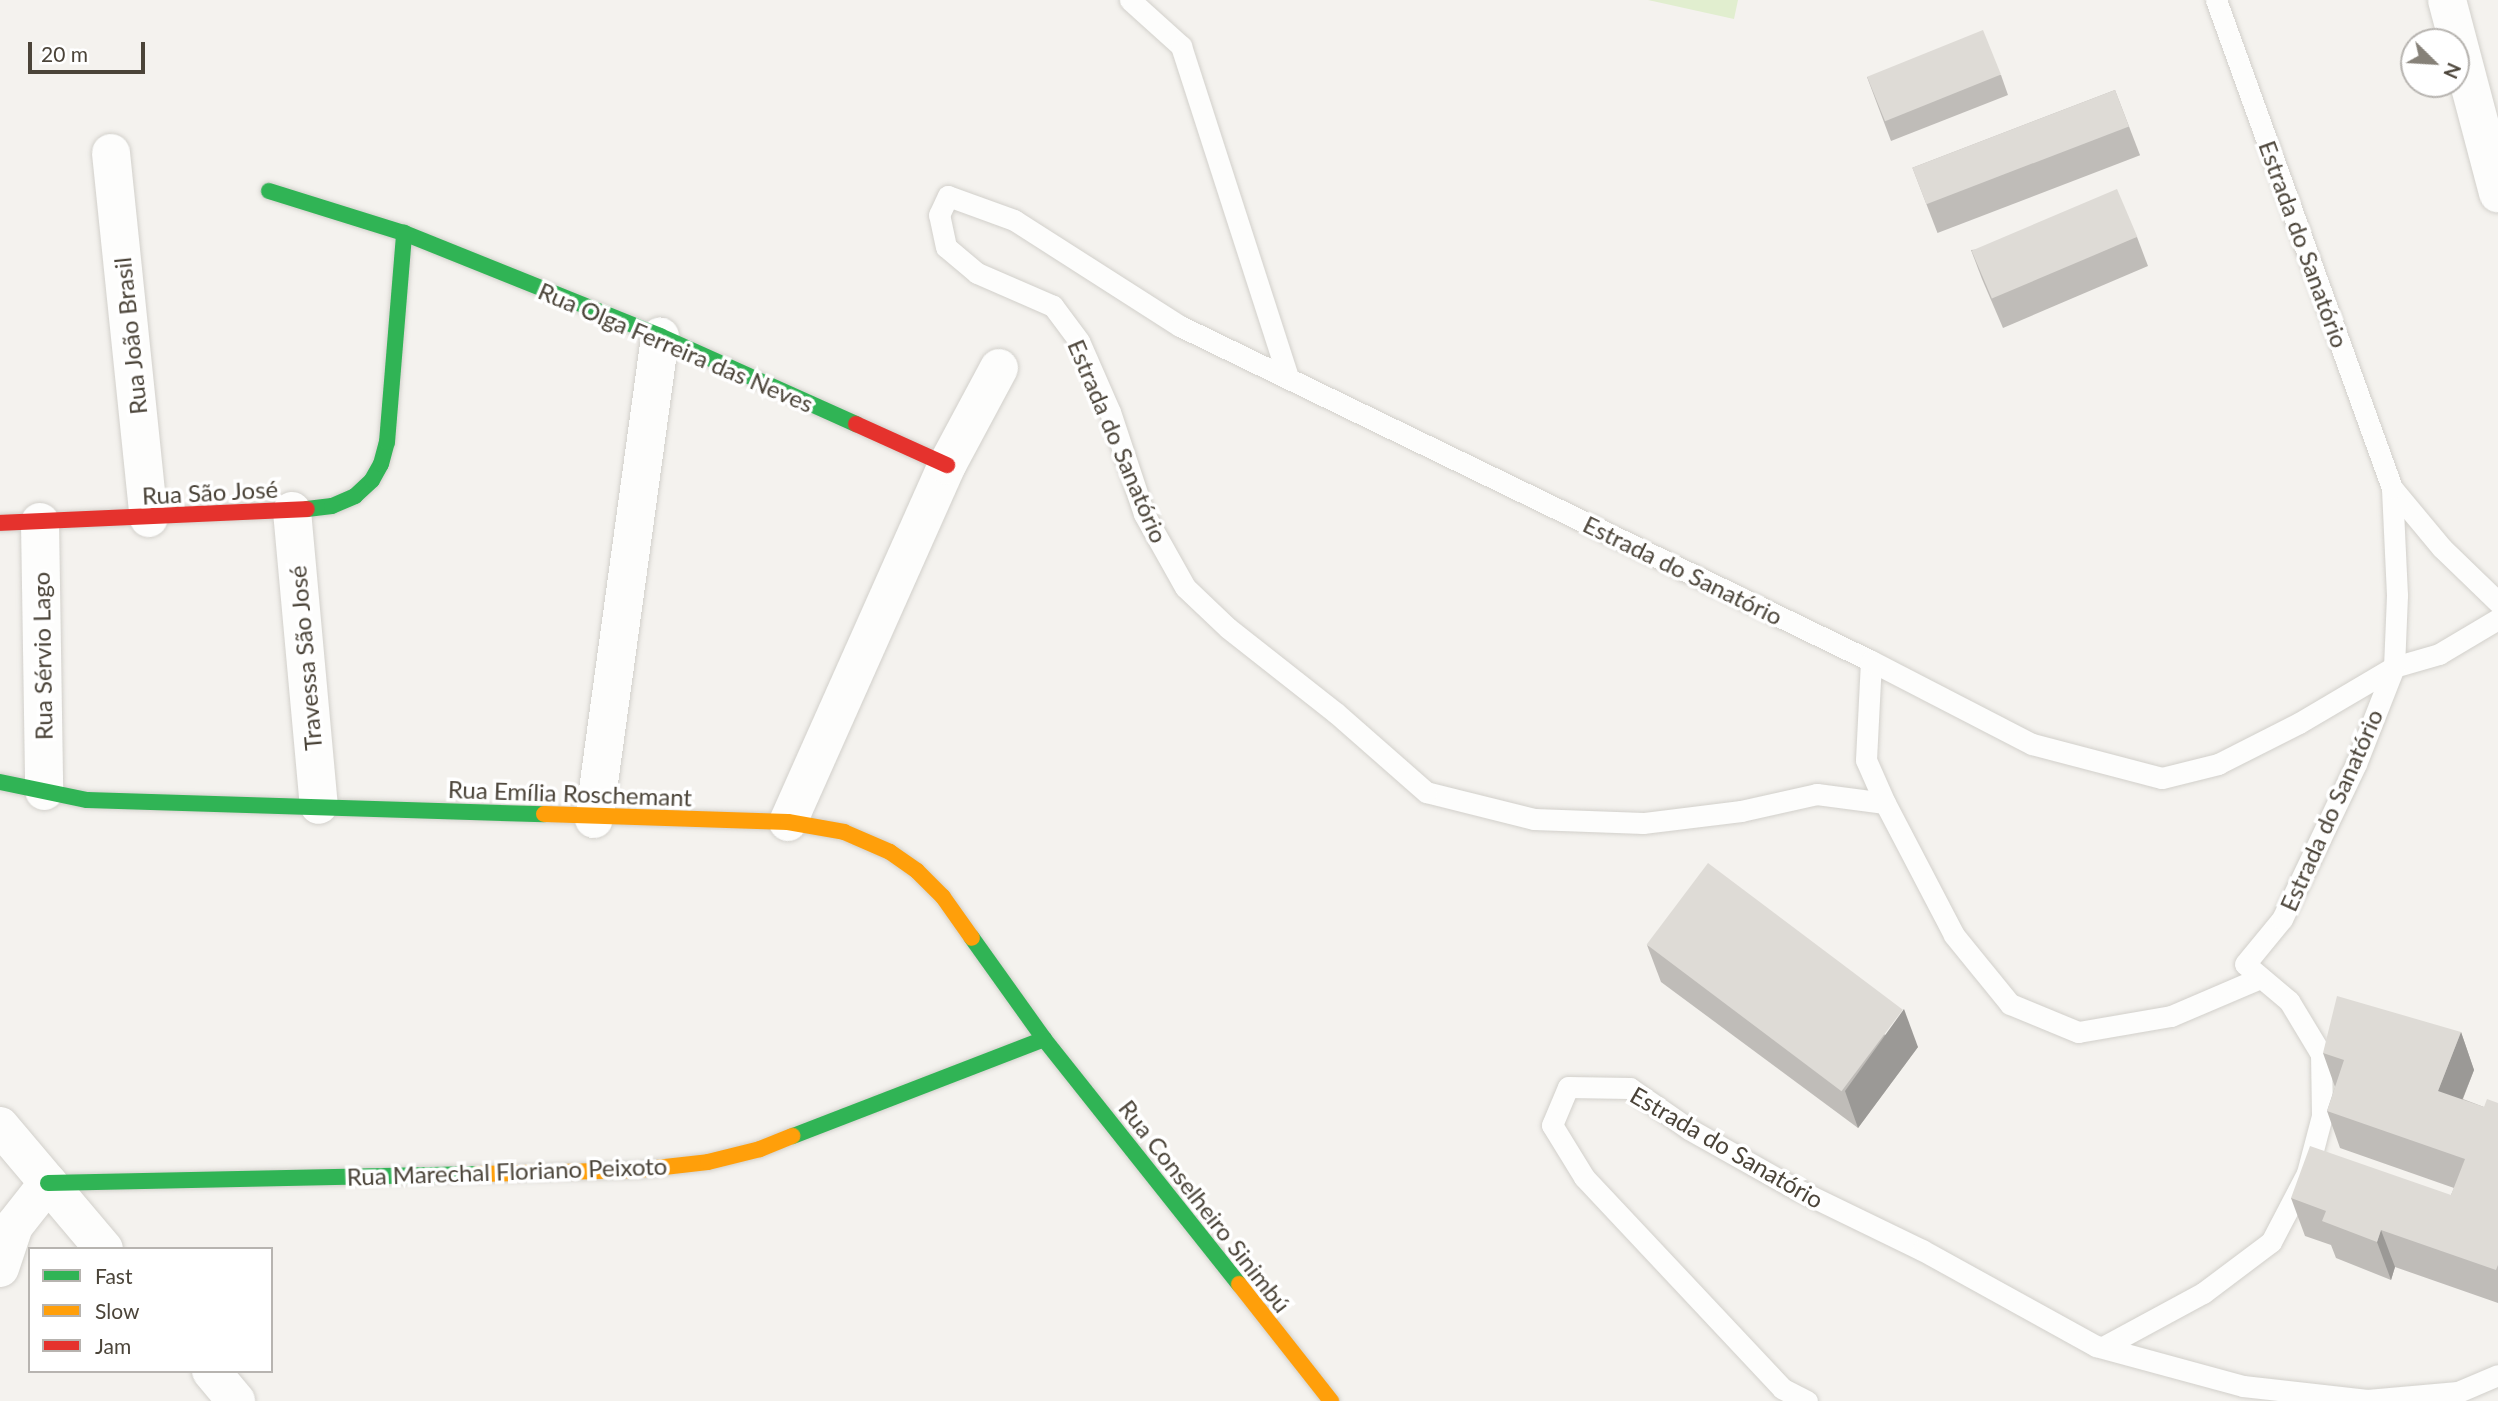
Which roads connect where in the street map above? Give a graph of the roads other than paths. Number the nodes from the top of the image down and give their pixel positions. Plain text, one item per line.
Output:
1 (1130, 0) edge
2 (2216, 0) edge
3 (2447, 0) edge
4 (111, 153) dead end
5 (269, 191) dead end
6 (2498, 193) edge
7 (404, 233) junction
8 (660, 336) junction
9 (999, 368) dead end
10 (1287, 378) junction
11 (947, 465) junction
12 (2392, 488) junction
13 (292, 511) junction
14 (149, 518) junction
15 (40, 522) junction
16 (0, 523) edge
17 (2498, 601) edge
18 (2498, 619) edge
19 (1871, 661) junction
20 (2395, 667) junction
21 (0, 782) edge
22 (44, 791) junction
23 (1885, 803) junction
24 (319, 805) junction
25 (594, 819) junction
26 (788, 822) junction
27 (2260, 978) junction
28 (1044, 1039) junction
29 (0, 1126) edge
30 (48, 1183) junction
31 (102, 1247) edge
32 (0, 1268) edge
33 (2103, 1347) junction
34 (213, 1373) edge
35 (2498, 1375) edge
36 (236, 1401) edge
37 (1331, 1401) edge
38 (1807, 1401) edge

1 - 10 lane
2 - 12 lane, Estrada do Sanatório
3 - 6 street
4 - 14 street, Rua João Brasil
5 - 7 street, Rua Olga Ferreira das Neves
7 - 8 street, Rua Olga Ferreira das Neves
7 - 13 street, Rua São José
8 - 11 street, Rua Olga Ferreira das Neves
8 - 25 street
9 - 11 street
10 - 19 lane, Estrada do Sanatório
10 - 23 lane, Estrada do Sanatório
11 - 26 street
12 - 17 lane, Estrada do Sanatório
12 - 20 lane, Estrada do Sanatório
13 - 14 street, Rua São José
13 - 24 street, Travessa São José
14 - 15 street, Rua São José
15 - 16 street, Rua São José
15 - 22 street, Rua Sérvio Lago
18 - 20 lane, Estrada do Sanatório
19 - 20 lane, Estrada do Sanatório
19 - 23 lane
20 - 27 lane, Estrada do Sanatório
21 - 22 street, Rua Emília Roschemant
22 - 24 street, Rua Emília Roschemant
23 - 27 lane
24 - 25 street, Rua Emília Roschemant
25 - 26 street, Rua Emília Roschemant
26 - 28 street, Rua Emília Roschemant
27 - 33 lane
28 - 30 street, Rua Marechal Floriano Peixoto
28 - 37 street, Rua Conselheiro Sinimbú
29 - 30 street
30 - 31 street
30 - 32 street
33 - 35 lane, Estrada do Sanatório
33 - 38 lane, Estrada do Sanatório
34 - 36 street

